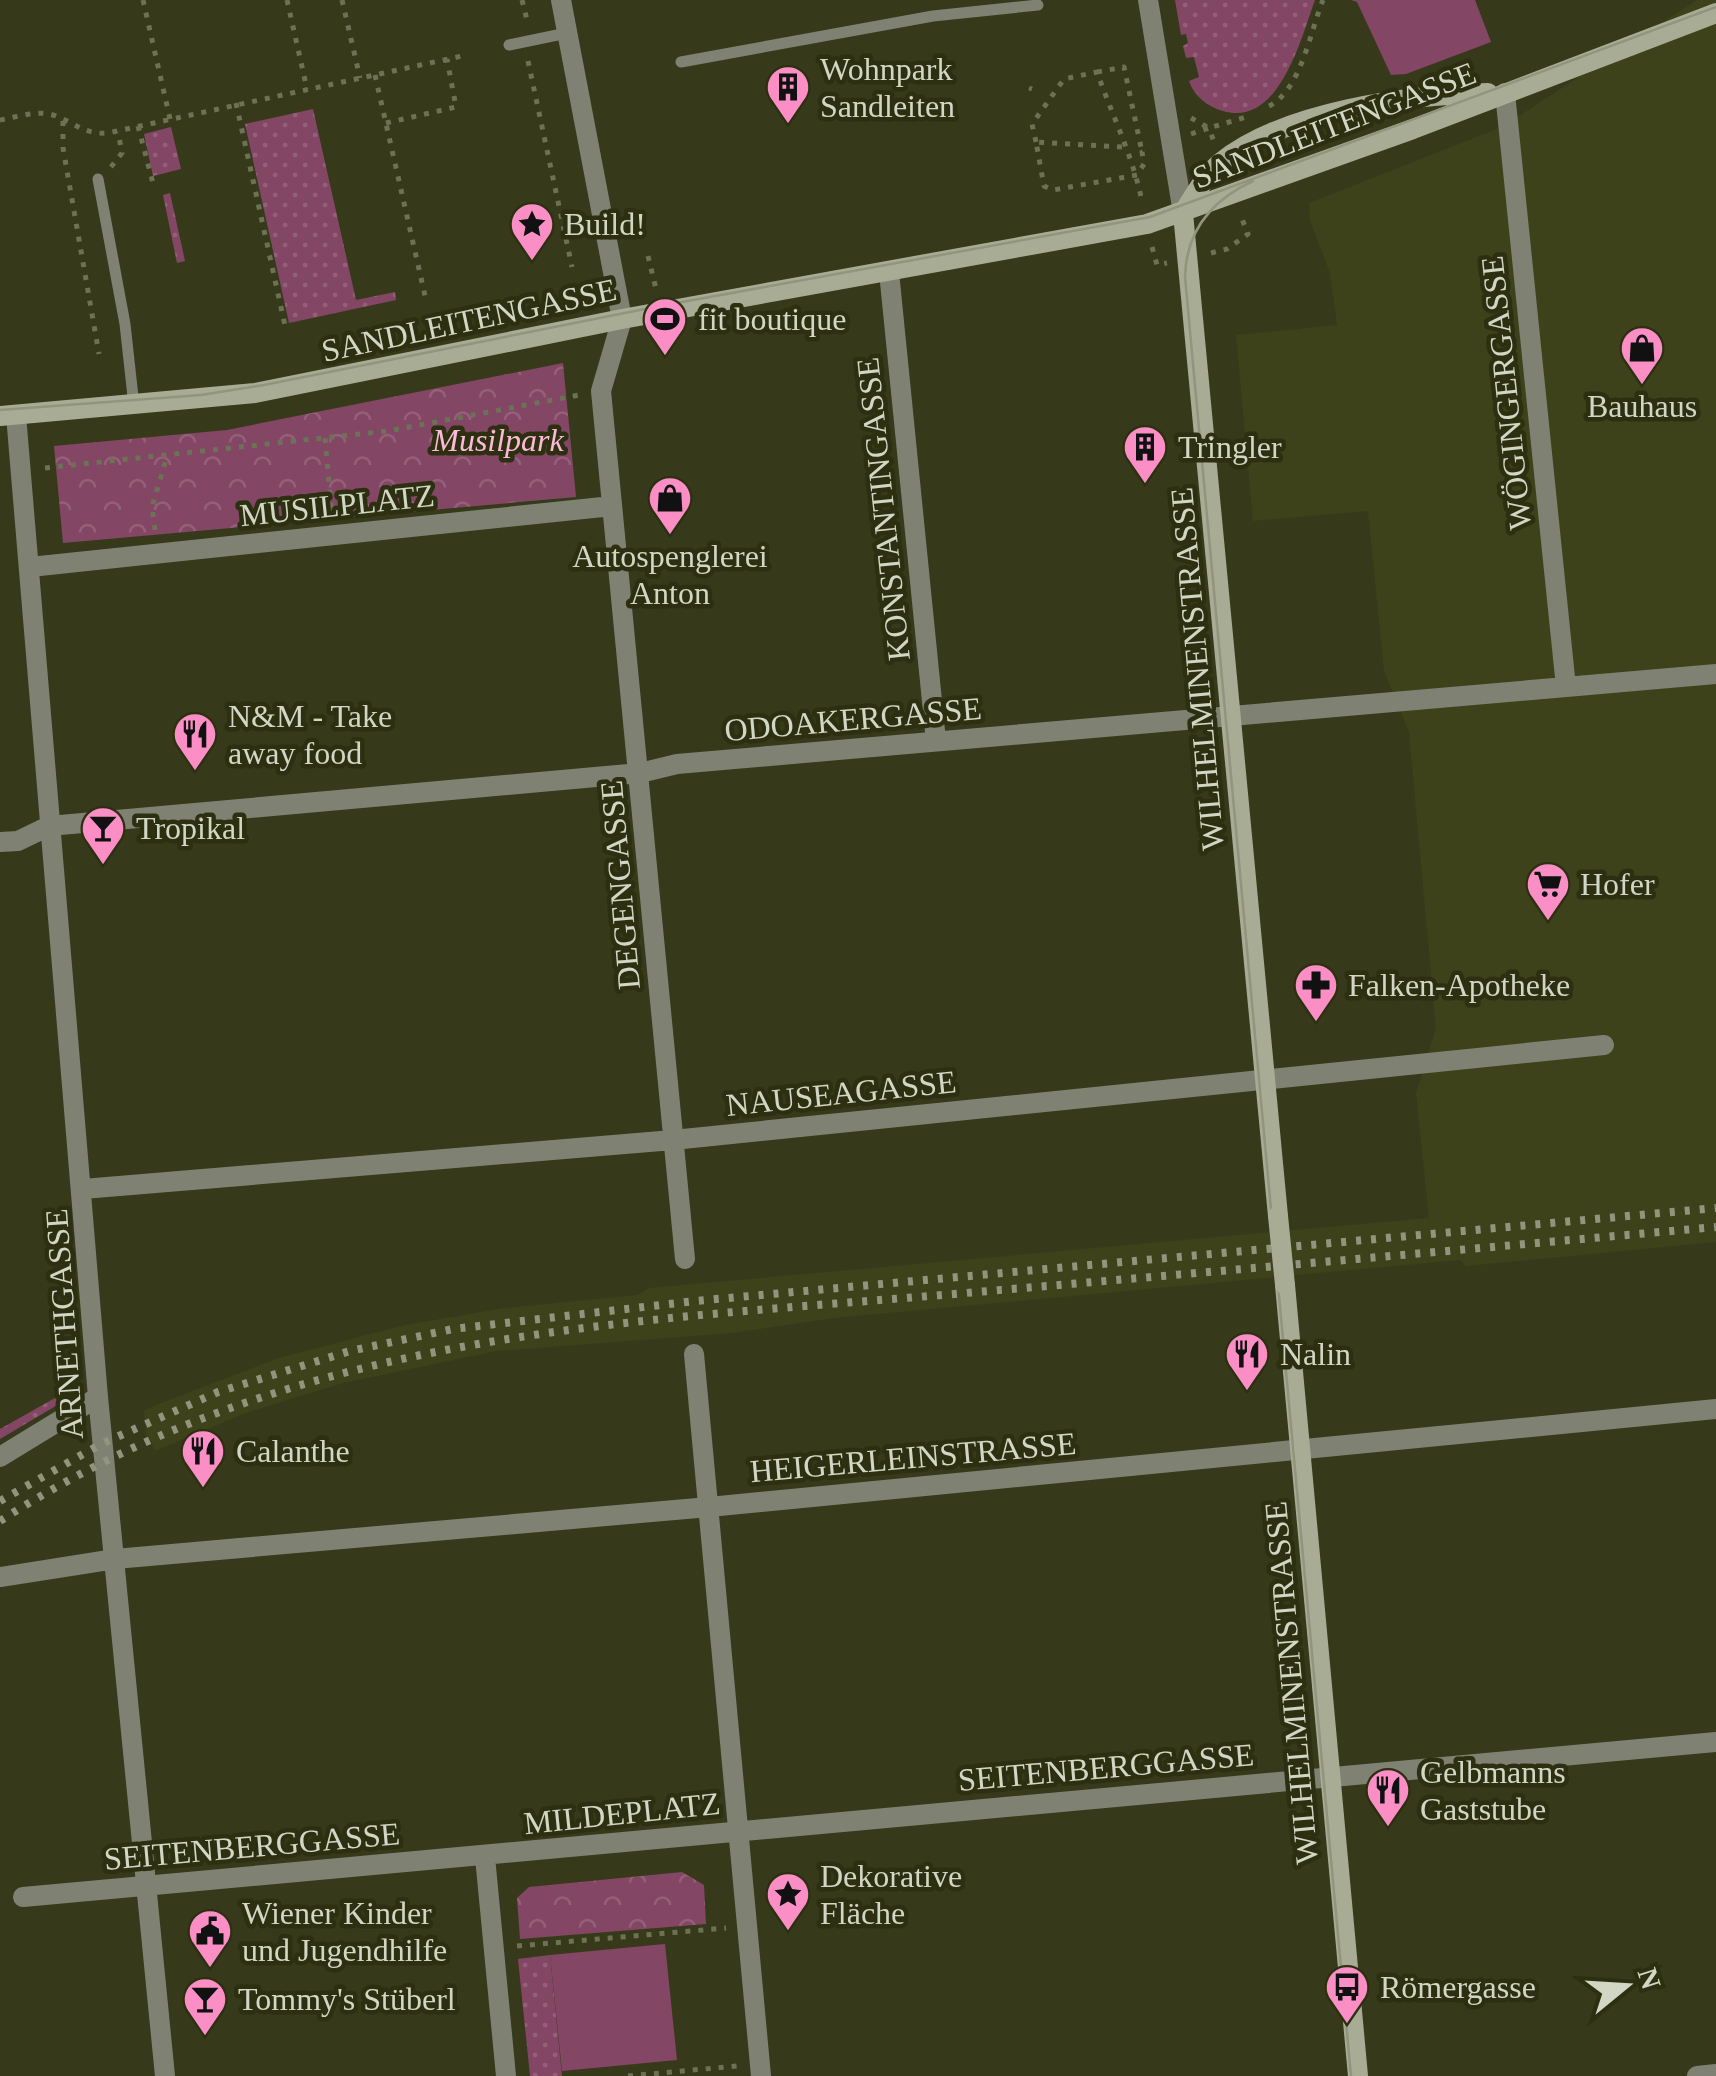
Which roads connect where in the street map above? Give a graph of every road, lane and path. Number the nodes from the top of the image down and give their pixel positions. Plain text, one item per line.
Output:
1 (143, 0) edge
2 (287, 0) edge
3 (342, 0) edge
4 (561, 0) edge
5 (1148, 0) edge
6 (1322, 0) edge
7 (997, 5) edge
8 (1038, 5) dead end
9 (1716, 12) edge
10 (567, 33) junction
11 (524, 43) junction
12 (509, 45) dead end
13 (462, 56) dead end
14 (446, 59) junction
15 (681, 62) dead end
16 (1098, 72) junction
17 (375, 75) junction
18 (360, 78) junction
19 (306, 89) junction
20 (1505, 93) junction
21 (236, 103) junction
22 (1266, 107) dead end
23 (1248, 116) dead end
24 (1190, 117) dead end
25 (170, 119) junction
26 (0, 120) edge
27 (63, 120) junction
28 (386, 123) junction
29 (138, 126) junction
30 (118, 131) junction
31 (1036, 142) junction
32 (1122, 147) junction
33 (1142, 152) dead end
34 (1137, 175) junction
35 (98, 179) joint
36 (154, 187) dead end
37 (1183, 213) junction
38 (1147, 224) junction
39 (572, 268) dead end
40 (889, 272) junction
41 (426, 300) dead end
42 (622, 319) junction
43 (286, 330) dead end
44 (98, 354) dead end
45 (601, 391) junction
46 (134, 406) junction
47 (8, 416) edge
48 (326, 438) junction
49 (168, 456) junction
50 (18, 471) junction
51 (612, 506) junction
52 (334, 535) junction
53 (158, 554) junction
54 (30, 567) junction
55 (1716, 674) edge
56 (1566, 687) junction
57 (1232, 719) junction
58 (936, 741) junction
59 (640, 773) junction
60 (50, 826) junction
61 (0, 842) edge
62 (1604, 1045) dead end
63 (1266, 1081) junction
64 (673, 1140) junction
65 (83, 1189) junction
66 (685, 1259) dead end
67 (694, 1354) dead end
68 (98, 1396) junction
69 (1716, 1409) edge
70 (1300, 1451) junction
71 (0, 1458) edge
72 (710, 1507) junction
73 (115, 1560) junction
74 (0, 1578) edge
75 (1716, 1742) edge
76 (1330, 1776) junction
77 (740, 1832) junction
78 (485, 1856) junction
79 (148, 1884) junction
80 (23, 1897) dead end
81 (748, 1926) junction
82 (494, 1948) junction
83 (761, 2070) edge
84 (1716, 2074) edge
85 (165, 2076) edge
86 (506, 2076) edge
87 (628, 2076) edge
88 (1358, 2076) edge
89 (1697, 2076) edge

1 - 25 path
2 - 19 path
3 - 18 path
4 - 10 street
5 - 37 street, WILHELMINENSTRASSE
6 - 22 path
7 - 8 lane
7 - 15 lane
9 - 20 main road, SANDLEITENGASSE
10 - 11 lane
10 - 42 street
11 - 12 lane
11 - 39 path
13 - 14 path
14 - 17 path
14 - 28 path
16 - 31 path
16 - 32 path
16 - 33 path
17 - 18 path
17 - 28 path
18 - 19 path
19 - 21 path
20 - 37 main road, SANDLEITENGASSE
20 - 37 main road, SANDLEITENGASSE
20 - 56 street, WÖGINGERGASSE
21 - 25 path
21 - 43 path
23 - 24 path
25 - 29 path
26 - 27 path
27 - 30 path
27 - 44 path
28 - 41 path
29 - 30 path
29 - 36 path
30 - 35 path
31 - 32 path
31 - 34 path
32 - 34 path
34 - 38 path
35 - 46 lane
37 - 38 main road, SANDLEITENGASSE
37 - 57 main road, WILHELMINENSTRASSE
38 - 40 main road, SANDLEITENGASSE
40 - 42 main road, SANDLEITENGASSE
40 - 58 street, KONSTANTINGASSE
42 - 45 street
42 - 46 main road, SANDLEITENGASSE
45 - 48 path
45 - 51 street
46 - 47 main road, SANDLEITENGASSE
47 - 50 street
48 - 49 path
48 - 52 path
49 - 50 path
49 - 53 path
50 - 54 street
51 - 52 street, MUSILPLATZ
51 - 59 street, DEGENGASSE
52 - 53 street, MUSILPLATZ
53 - 54 street, MUSILPLATZ
54 - 60 street, ARNETHGASSE
55 - 56 street, ODOAKERGASSE
56 - 57 street, ODOAKERGASSE
57 - 58 street, ODOAKERGASSE
57 - 63 main road, WILHELMINENSTRASSE
58 - 59 street, ODOAKERGASSE
59 - 60 street, ODOAKERGASSE
59 - 64 street, DEGENGASSE
60 - 61 street, ODOAKERGASSE
60 - 65 street, ARNETHGASSE
62 - 63 street, NAUSEAGASSE
63 - 64 street, NAUSEAGASSE
63 - 70 main road, WILHELMINENSTRASSE, bridge
64 - 65 street, NAUSEAGASSE
64 - 66 street, DEGENGASSE
65 - 68 street, ARNETHGASSE
67 - 72 street
68 - 71 street
68 - 73 street, ARNETHGASSE
69 - 70 street, HEIGERLEINSTRASSE
70 - 72 street, HEIGERLEINSTRASSE
70 - 76 main road, WILHELMINENSTRASSE
72 - 73 street, HEIGERLEINSTRASSE
72 - 77 street
73 - 74 street, HEIGERLEINSTRASSE
73 - 79 street, ARNETHGASSE
75 - 76 street, SEITENBERGGASSE
76 - 77 street, SEITENBERGGASSE
76 - 88 main road, WILHELMINENSTRASSE
77 - 78 street, MILDEPLATZ
77 - 81 street, MILDEPLATZ
78 - 79 street, SEITENBERGGASSE
78 - 82 street, MILDEPLATZ
79 - 80 street, SEITENBERGGASSE
79 - 85 street, ARNETHGASSE
81 - 82 path
81 - 83 street, MILDEPLATZ
82 - 86 street, MILDEPLATZ
83 - 87 path
84 - 89 street

